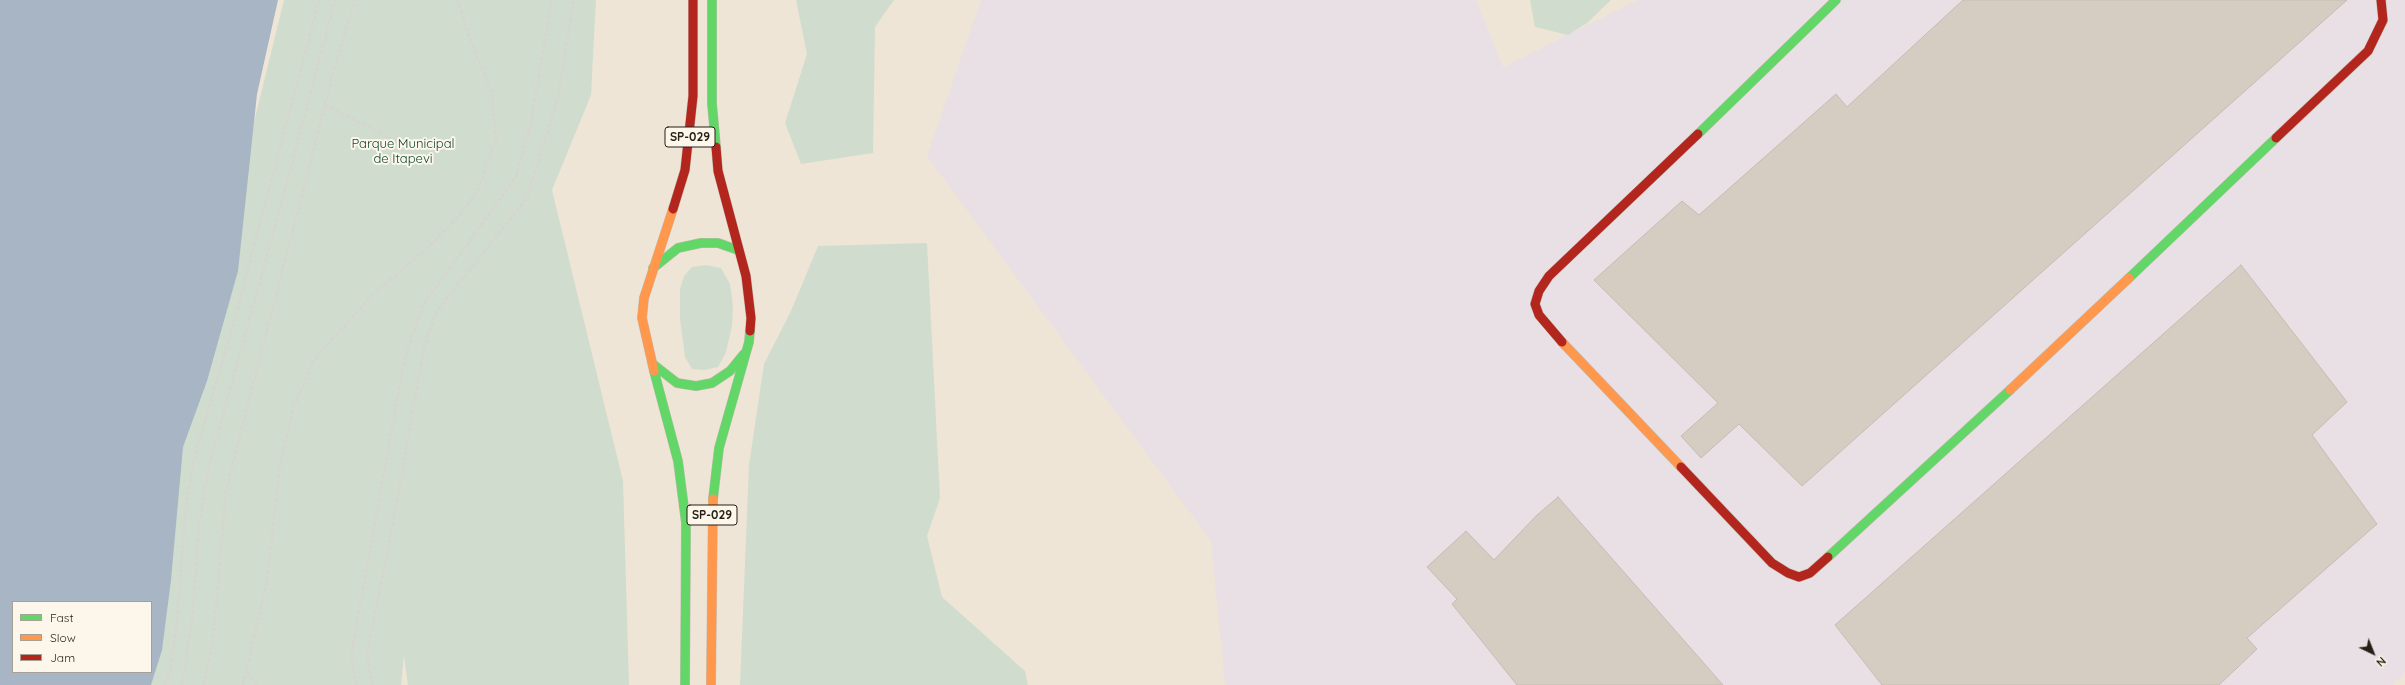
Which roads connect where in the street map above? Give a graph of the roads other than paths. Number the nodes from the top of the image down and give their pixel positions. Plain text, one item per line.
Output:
1 (693, 0) edge
2 (712, 0) edge
3 (1836, 0) edge
4 (2381, 0) edge
5 (738, 250) junction
6 (653, 268) junction
7 (748, 349) junction
8 (654, 365) junction
9 (685, 685) edge
10 (712, 685) edge

1 - 6 main road, SP-029
2 - 5 main road, SP-029
3 - 4 main road
5 - 6 main road
5 - 7 main road, SP-029
6 - 8 main road, SP-029
7 - 8 main road
7 - 10 main road, SP-029
8 - 9 main road, SP-029

